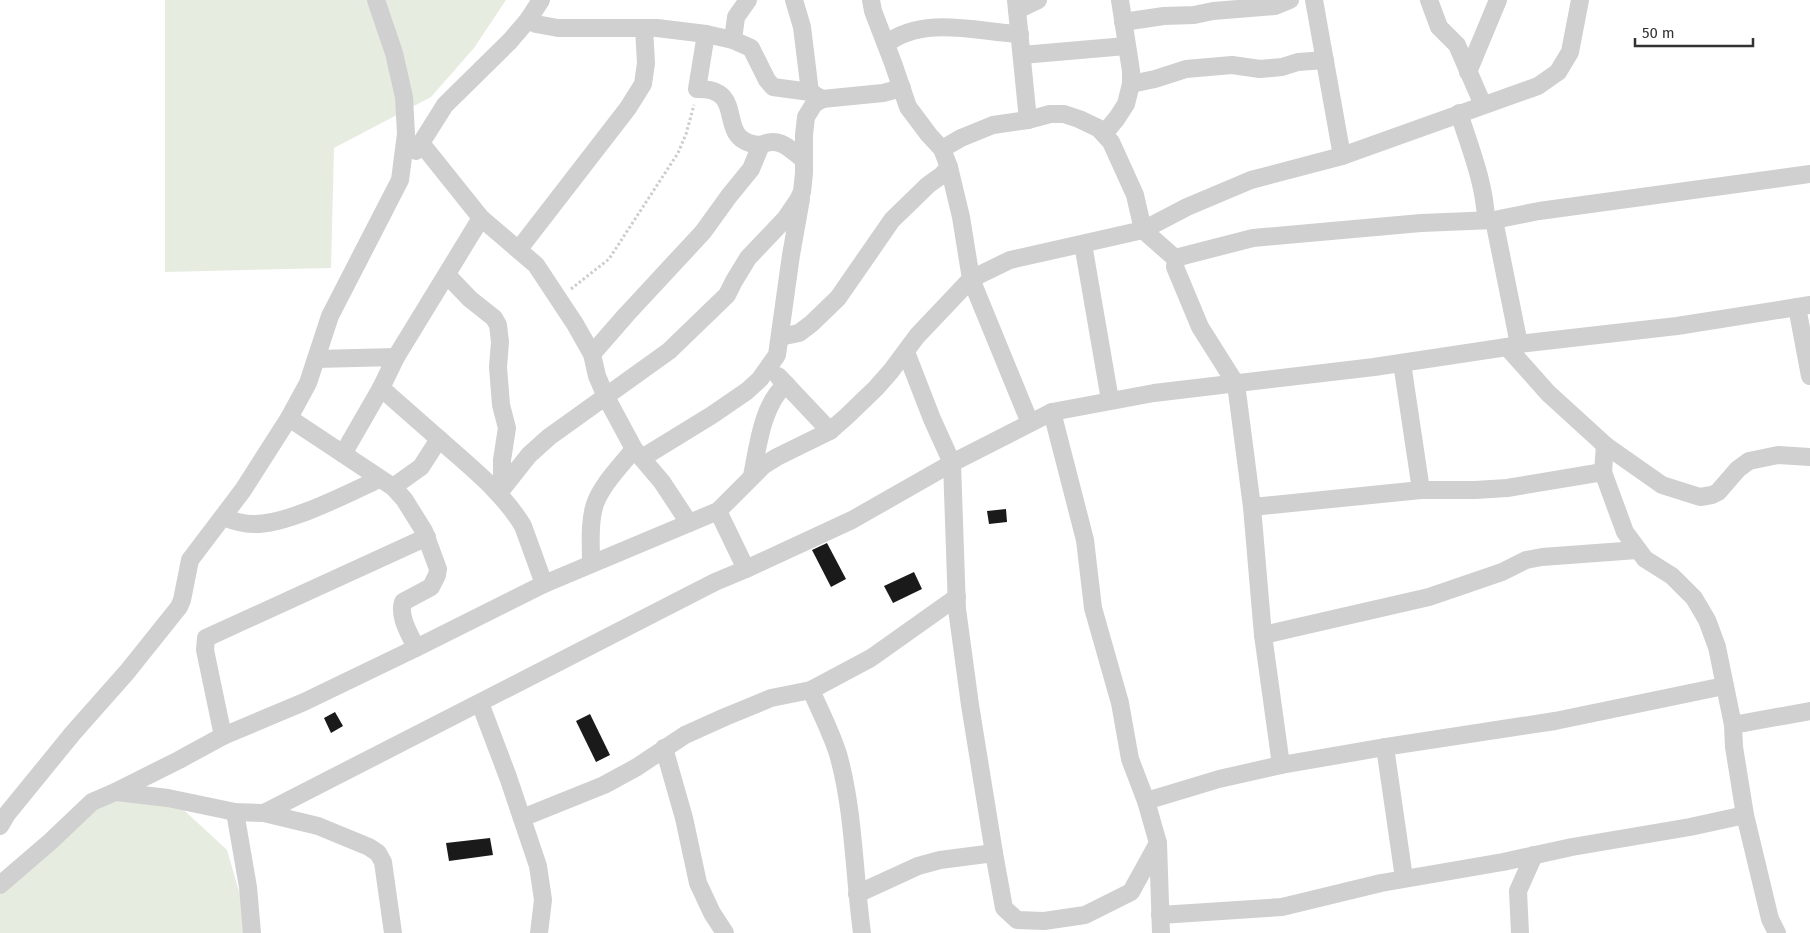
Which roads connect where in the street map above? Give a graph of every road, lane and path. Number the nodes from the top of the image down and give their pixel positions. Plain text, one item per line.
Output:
1 (376, 0) edge
2 (541, 0) edge
3 (748, 0) edge
4 (794, 0) edge
5 (871, 0) edge
6 (1038, 0) edge
7 (1120, 0) edge
8 (1290, 0) edge
9 (1314, 0) edge
10 (1429, 0) edge
11 (1498, 0) edge
12 (1580, 0) edge
13 (1017, 5) edge
14 (528, 20) junction
15 (1123, 22) junction
16 (644, 28) junction
17 (706, 34) junction
18 (1020, 34) junction
19 (733, 40) junction
20 (886, 44) junction
21 (1126, 46) junction
22 (1022, 55) junction
23 (1325, 60) junction
24 (1468, 72) junction
25 (1131, 84) junction
26 (902, 88) junction
27 (697, 89) junction
28 (816, 96) junction
29 (1483, 105) junction
30 (1459, 114) junction
31 (1028, 120) junction
32 (1104, 134) junction
33 (421, 142) junction
34 (762, 145) junction
35 (942, 150) junction
36 (1342, 156) junction
37 (804, 160) junction
38 (949, 168) junction
39 (1810, 174) edge
40 (400, 180) junction
41 (802, 192) junction
42 (481, 218) junction
43 (1490, 220) junction
44 (1144, 230) junction
45 (1083, 244) junction
46 (518, 249) junction
47 (1176, 259) junction
48 (446, 275) junction
49 (971, 279) junction
50 (559, 299) junction
51 (1804, 306) edge
52 (780, 337) junction
53 (1513, 346) junction
54 (906, 352) junction
55 (592, 354) junction
56 (396, 357) junction
57 (316, 359) junction
58 (1402, 363) junction
59 (769, 367) junction
60 (1810, 376) edge
61 (786, 384) junction
62 (1236, 384) junction
63 (381, 388) junction
64 (606, 397) junction
65 (1110, 400) junction
66 (1052, 412) junction
67 (289, 418) junction
68 (1030, 423) junction
69 (830, 432) junction
70 (439, 440) junction
71 (1605, 445) junction
72 (638, 453) junction
73 (343, 454) junction
74 (1810, 457) edge
75 (952, 463) junction
76 (1603, 472) junction
77 (752, 476) junction
78 (386, 483) junction
79 (1421, 490) junction
80 (500, 491) junction
81 (1252, 507) junction
82 (718, 511) junction
83 (223, 517) junction
84 (689, 523) junction
85 (427, 537) junction
86 (1637, 550) junction
87 (591, 564) junction
88 (746, 569) junction
89 (544, 584) junction
90 (957, 597) junction
91 (1264, 635) junction
92 (416, 648) junction
93 (1724, 686) junction
94 (811, 690) junction
95 (480, 703) junction
96 (1810, 711) edge
97 (1733, 726) junction
98 (222, 736) junction
99 (1385, 747) junction
100 (664, 748) junction
101 (1280, 765) junction
102 (115, 792) junction
103 (1146, 802) junction
104 (235, 812) junction
105 (264, 813) junction
106 (1745, 815) junction
107 (522, 818) junction
108 (0, 826) edge
109 (1158, 843) junction
110 (994, 853) junction
111 (1534, 855) junction
112 (1404, 878) junction
113 (0, 885) edge
114 (857, 894) junction
115 (1160, 915) junction
116 (252, 933) edge
117 (393, 933) edge
118 (539, 933) edge
119 (725, 933) edge
120 (862, 933) edge
121 (1161, 933) edge
122 (1520, 933) edge
123 (1777, 933) edge

1 - 40 street
2 - 14 street
3 - 19 street
4 - 28 street
5 - 20 street
6 - 13 street
7 - 15 street
8 - 15 street
9 - 23 street
10 - 24 street
11 - 24 street
12 - 29 street
13 - 18 street
14 - 16 street
14 - 33 street
15 - 21 street
16 - 17 street
16 - 46 street
17 - 19 street
17 - 27 street
18 - 20 street
18 - 22 street
19 - 28 street
20 - 26 street
21 - 22 street
21 - 25 street
22 - 31 street
23 - 25 street
23 - 36 street
24 - 29 street
25 - 32 street
26 - 28 street
26 - 35 street
27 - 34 street
27 - 50 path
28 - 37 street
29 - 30 street
30 - 36 street
30 - 43 street
31 - 32 street
31 - 35 street
32 - 44 street
33 - 40 street
33 - 42 street
34 - 37 street
34 - 55 street
35 - 38 street
36 - 44 street
37 - 41 street
38 - 49 street
38 - 52 street
39 - 43 street
40 - 57 street
41 - 52 street
41 - 64 street
42 - 46 street
42 - 48 street
43 - 47 street
43 - 53 street
44 - 45 street
44 - 47 street
45 - 49 street
45 - 65 street
46 - 50 street
47 - 62 street
48 - 56 street
48 - 80 street
49 - 54 street
49 - 68 street
50 - 55 street
51 - 53 street
51 - 60 street
52 - 59 street
53 - 58 street
53 - 71 street
54 - 69 street
54 - 75 street
55 - 64 street
56 - 57 street
56 - 63 street
57 - 67 street
58 - 62 street
58 - 79 street
59 - 61 street
59 - 72 street
61 - 69 street
61 - 77 street
62 - 65 street
62 - 81 street
63 - 70 street
63 - 73 street
64 - 72 street
64 - 80 street
65 - 66 street
66 - 68 street
66 - 103 street
67 - 73 street
67 - 83 street
68 - 75 street
69 - 77 street
70 - 78 street
70 - 80 street
71 - 74 street
71 - 76 street
72 - 84 street
72 - 87 street
73 - 78 street
75 - 88 street
75 - 90 street
76 - 79 street
76 - 86 street
77 - 82 street
78 - 83 street
78 - 85 street
79 - 81 street
80 - 89 street
81 - 91 street
82 - 84 street
82 - 88 street
83 - 108 street
84 - 87 street
85 - 92 street
85 - 98 street
86 - 91 street
86 - 93 street
87 - 89 street
88 - 95 street
89 - 92 street
90 - 94 street
90 - 110 street
91 - 101 street
92 - 98 street
93 - 97 street
93 - 99 street
94 - 100 street
94 - 114 street
95 - 105 street
95 - 107 street
96 - 97 street
97 - 106 street
98 - 102 street
99 - 101 street
99 - 112 street
100 - 107 street
100 - 119 street
101 - 103 street
102 - 104 street
102 - 113 street
103 - 109 street
104 - 105 street
104 - 116 street
105 - 117 street
106 - 111 street
106 - 123 street
107 - 118 street
109 - 110 street
109 - 115 street
110 - 114 street
111 - 112 street
111 - 122 street
112 - 115 street
114 - 120 street
115 - 121 street

